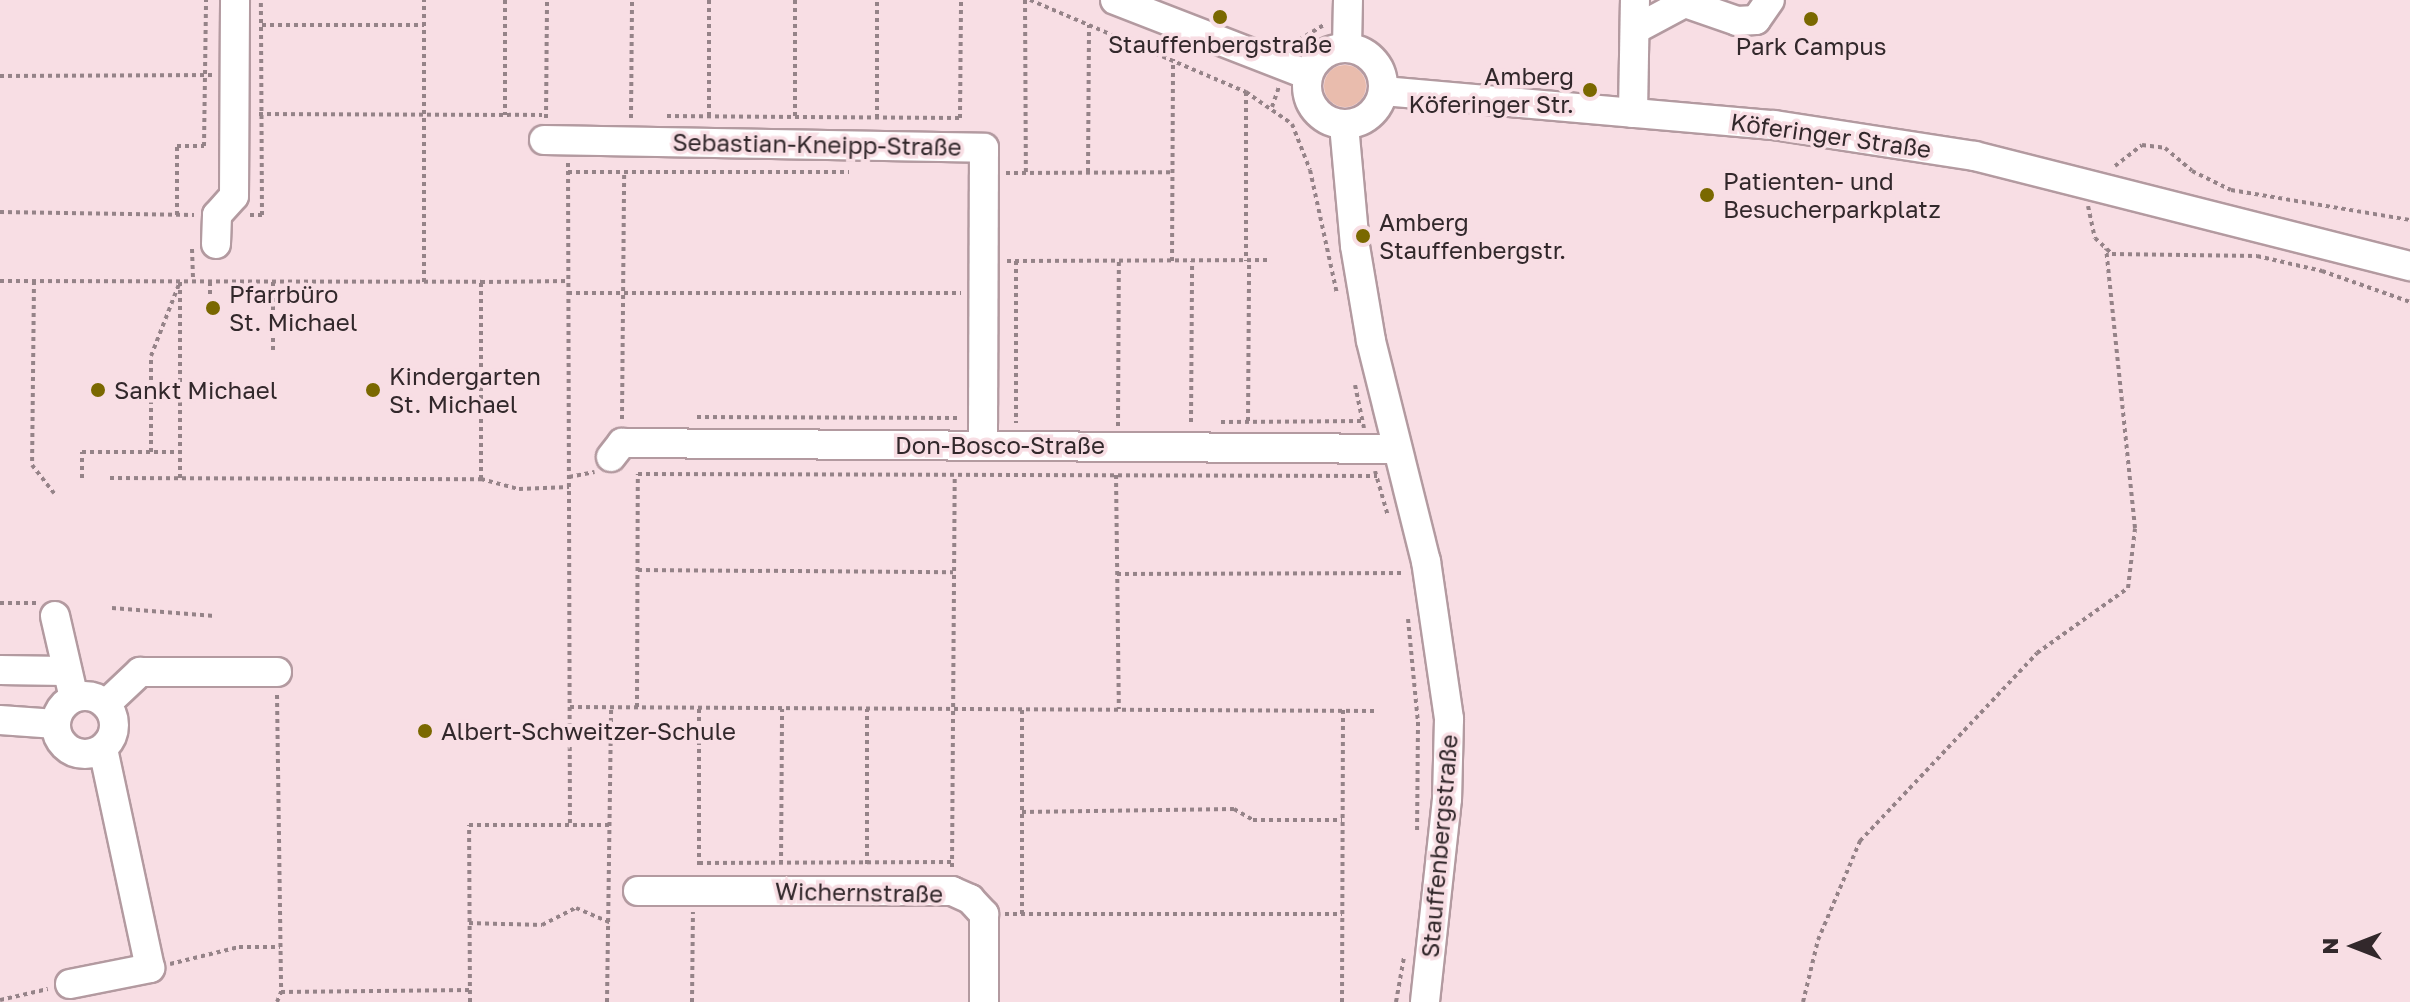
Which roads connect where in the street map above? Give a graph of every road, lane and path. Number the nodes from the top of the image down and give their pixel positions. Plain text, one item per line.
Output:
1 (206, 0) edge
2 (424, 0) edge
3 (505, 0) edge
4 (547, 0) edge
5 (632, 0) edge
6 (709, 0) edge
7 (795, 0) edge
8 (877, 0) edge
9 (961, 0) edge
10 (1025, 0) edge
11 (1115, 0) edge
12 (1348, 0) edge
13 (1635, 0) edge
14 (1770, 0) edge
15 (1689, 2) edge
16 (235, 13) edge
17 (424, 25) junction
18 (1089, 25) dead end
19 (1636, 29) junction
20 (1347, 47) junction
21 (1173, 59) dead end
22 (205, 75) junction
23 (235, 75) junction
24 (1308, 75) junction
25 (0, 76) edge
26 (1383, 91) junction
27 (1246, 92) dead end
28 (1633, 113) junction
29 (505, 115) dead end
30 (1344, 125) junction
31 (556, 141) junction
32 (628, 142) junction
33 (710, 142) junction
34 (795, 143) junction
35 (877, 144) junction
36 (960, 145) junction
37 (568, 172) junction
38 (624, 172) junction
39 (854, 172) dead end
40 (985, 172) junction
41 (1088, 172) junction
42 (1173, 172) junction
43 (1026, 173) junction
44 (2091, 184) junction
45 (0, 212) edge
46 (177, 215) junction
47 (217, 215) junction
48 (2410, 220) edge
49 (216, 244) dead end
50 (2106, 248) junction
51 (985, 260) junction
52 (1119, 260) junction
53 (1248, 260) junction
54 (1271, 260) dead end
55 (1016, 261) junction
56 (1172, 261) junction
57 (1192, 261) junction
58 (2410, 266) edge
59 (0, 281) edge
60 (34, 281) junction
61 (568, 281) junction
62 (180, 282) junction
63 (210, 282) junction
64 (273, 282) junction
65 (424, 282) junction
66 (481, 282) junction
67 (623, 292) junction
68 (568, 293) junction
69 (961, 293) dead end
70 (210, 294) dead end
71 (2410, 302) edge
72 (273, 351) dead end
73 (684, 417) dead end
74 (1191, 422) dead end
75 (626, 436) junction
76 (974, 436) junction
77 (1016, 445) junction
78 (1116, 446) junction
79 (1248, 447) junction
80 (1396, 449) junction
81 (151, 452) junction
82 (180, 452) junction
83 (638, 474) junction
84 (955, 475) junction
85 (1116, 475) junction
86 (1377, 476) dead end
87 (82, 478) dead end
88 (110, 478) dead end
89 (180, 478) junction
90 (481, 479) junction
91 (569, 487) junction
92 (54, 493) dead end
93 (638, 570) junction
94 (953, 572) junction
95 (1404, 573) dead end
96 (1117, 574) junction
97 (0, 603) edge
98 (112, 608) dead end
99 (48, 610) joint
100 (215, 616) dead end
101 (0, 670) edge
102 (65, 671) junction
103 (277, 672) joint
104 (74, 698) junction
105 (106, 704) junction
106 (570, 707) junction
107 (611, 707) junction
108 (637, 707) junction
109 (699, 708) junction
110 (782, 708) junction
111 (1343, 708) junction
112 (867, 709) junction
113 (951, 709) junction
114 (1119, 709) junction
115 (1022, 710) junction
116 (1376, 711) dead end
117 (0, 720) edge
118 (56, 724) junction
119 (103, 749) junction
120 (1022, 812) junction
121 (1342, 820) junction
122 (570, 825) junction
123 (611, 825) junction
124 (782, 862) junction
125 (952, 862) junction
126 (699, 863) junction
127 (867, 876) junction
128 (638, 891) dead end
129 (696, 891) junction
130 (781, 891) junction
131 (952, 891) junction
132 (984, 914) junction
133 (1022, 914) junction
134 (1342, 914) junction
135 (469, 923) junction
136 (611, 923) junction
137 (280, 947) junction
138 (150, 968) junction
139 (70, 984) joint
140 (470, 990) junction
141 (281, 992) junction
142 (0, 1000) edge
143 (277, 1002) edge
144 (470, 1002) edge
145 (607, 1002) edge
146 (692, 1002) edge
147 (984, 1002) edge
148 (1342, 1002) edge
149 (1425, 1002) edge
150 (1803, 1002) edge

1 - 22 path
2 - 17 path
3 - 29 path
4 - 31 path
5 - 32 path
6 - 33 path
7 - 34 path
8 - 35 path
9 - 36 path
10 - 43 path
11 - 24 street
12 - 20 street
13 - 19 street
14 - 15 street
15 - 19 street
16 - 17 path
16 - 23 street
17 - 65 path
18 - 41 path
19 - 28 street
20 - 24 street
20 - 26 street
21 - 42 path
22 - 23 path
22 - 25 path
22 - 46 path
23 - 47 street
24 - 30 street
26 - 28 street, Köferinger Straße
26 - 30 street
27 - 53 path
28 - 44 street, Köferinger Straße
30 - 80 street, Stauffenbergstraße
31 - 32 street, Sebastian-Kneipp-Straße
31 - 37 path
32 - 33 street, Sebastian-Kneipp-Straße
32 - 38 path
33 - 34 street, Sebastian-Kneipp-Straße
34 - 35 street, Sebastian-Kneipp-Straße
35 - 36 street, Sebastian-Kneipp-Straße
36 - 40 street, Sebastian-Kneipp-Straße
37 - 38 path
37 - 61 path
38 - 39 path
38 - 67 path
40 - 43 path
40 - 51 street, Sebastian-Kneipp-Straße
41 - 42 path
41 - 43 path
42 - 56 path
44 - 48 path
44 - 50 path
44 - 58 street, Köferinger Straße
45 - 46 path
46 - 47 path
47 - 49 street
50 - 71 path
50 - 150 path
51 - 55 path
51 - 76 street, Sebastian-Kneipp-Straße
52 - 55 path
52 - 56 path
52 - 78 path
53 - 54 path
53 - 57 path
53 - 79 path
55 - 77 path
56 - 57 path
57 - 74 path
59 - 60 path
60 - 62 path
60 - 92 path
61 - 66 path
61 - 68 path
62 - 63 path
62 - 81 path
62 - 82 path
63 - 64 path
63 - 70 path
64 - 65 path
64 - 72 path
65 - 66 path
66 - 90 path
67 - 68 path
67 - 69 path
67 - 75 path
68 - 91 path
73 - 76 path
75 - 76 street, Don-Bosco-Straße
75 - 83 path
76 - 77 street, Don-Bosco-Straße
76 - 84 path
77 - 78 street, Don-Bosco-Straße
78 - 79 street, Don-Bosco-Straße
78 - 85 path
79 - 80 street, Don-Bosco-Straße
80 - 149 street, Stauffenbergstraße
81 - 82 path
81 - 87 path
82 - 89 path
83 - 84 path
83 - 93 path
84 - 85 path
84 - 94 path
85 - 86 path
85 - 96 path
88 - 89 path
89 - 90 path
90 - 91 path
91 - 106 path
93 - 94 path
93 - 108 path
94 - 113 path
95 - 96 path
96 - 114 path
97 - 99 path
98 - 100 path
99 - 102 street
101 - 102 street
102 - 104 street
103 - 105 street
103 - 137 path
104 - 105 street
104 - 118 street
105 - 119 street
106 - 107 path
106 - 122 path
107 - 108 path
107 - 123 path
108 - 109 path
109 - 110 path
109 - 126 path
110 - 112 path
110 - 124 path
111 - 114 path
111 - 116 path
111 - 121 path
112 - 113 path
112 - 127 path
113 - 115 path
113 - 125 path
114 - 115 path
115 - 120 path
117 - 118 street
118 - 119 street
119 - 138 street
120 - 121 path
120 - 133 path
121 - 134 path
122 - 123 path
122 - 135 path
123 - 136 path
124 - 126 path
124 - 127 path
124 - 130 path
125 - 127 path
125 - 131 path
126 - 129 path
127 - 130 street, Wichernstraße
127 - 131 street, Wichernstraße
128 - 129 street, Wichernstraße
129 - 130 street, Wichernstraße
129 - 146 path
131 - 132 street, Wichernstraße
132 - 133 path
132 - 147 street
133 - 134 path
134 - 148 path
135 - 136 path
135 - 140 path
136 - 145 path
137 - 138 path
137 - 141 path
138 - 139 street
139 - 142 path
140 - 141 path
140 - 144 path
141 - 143 path

